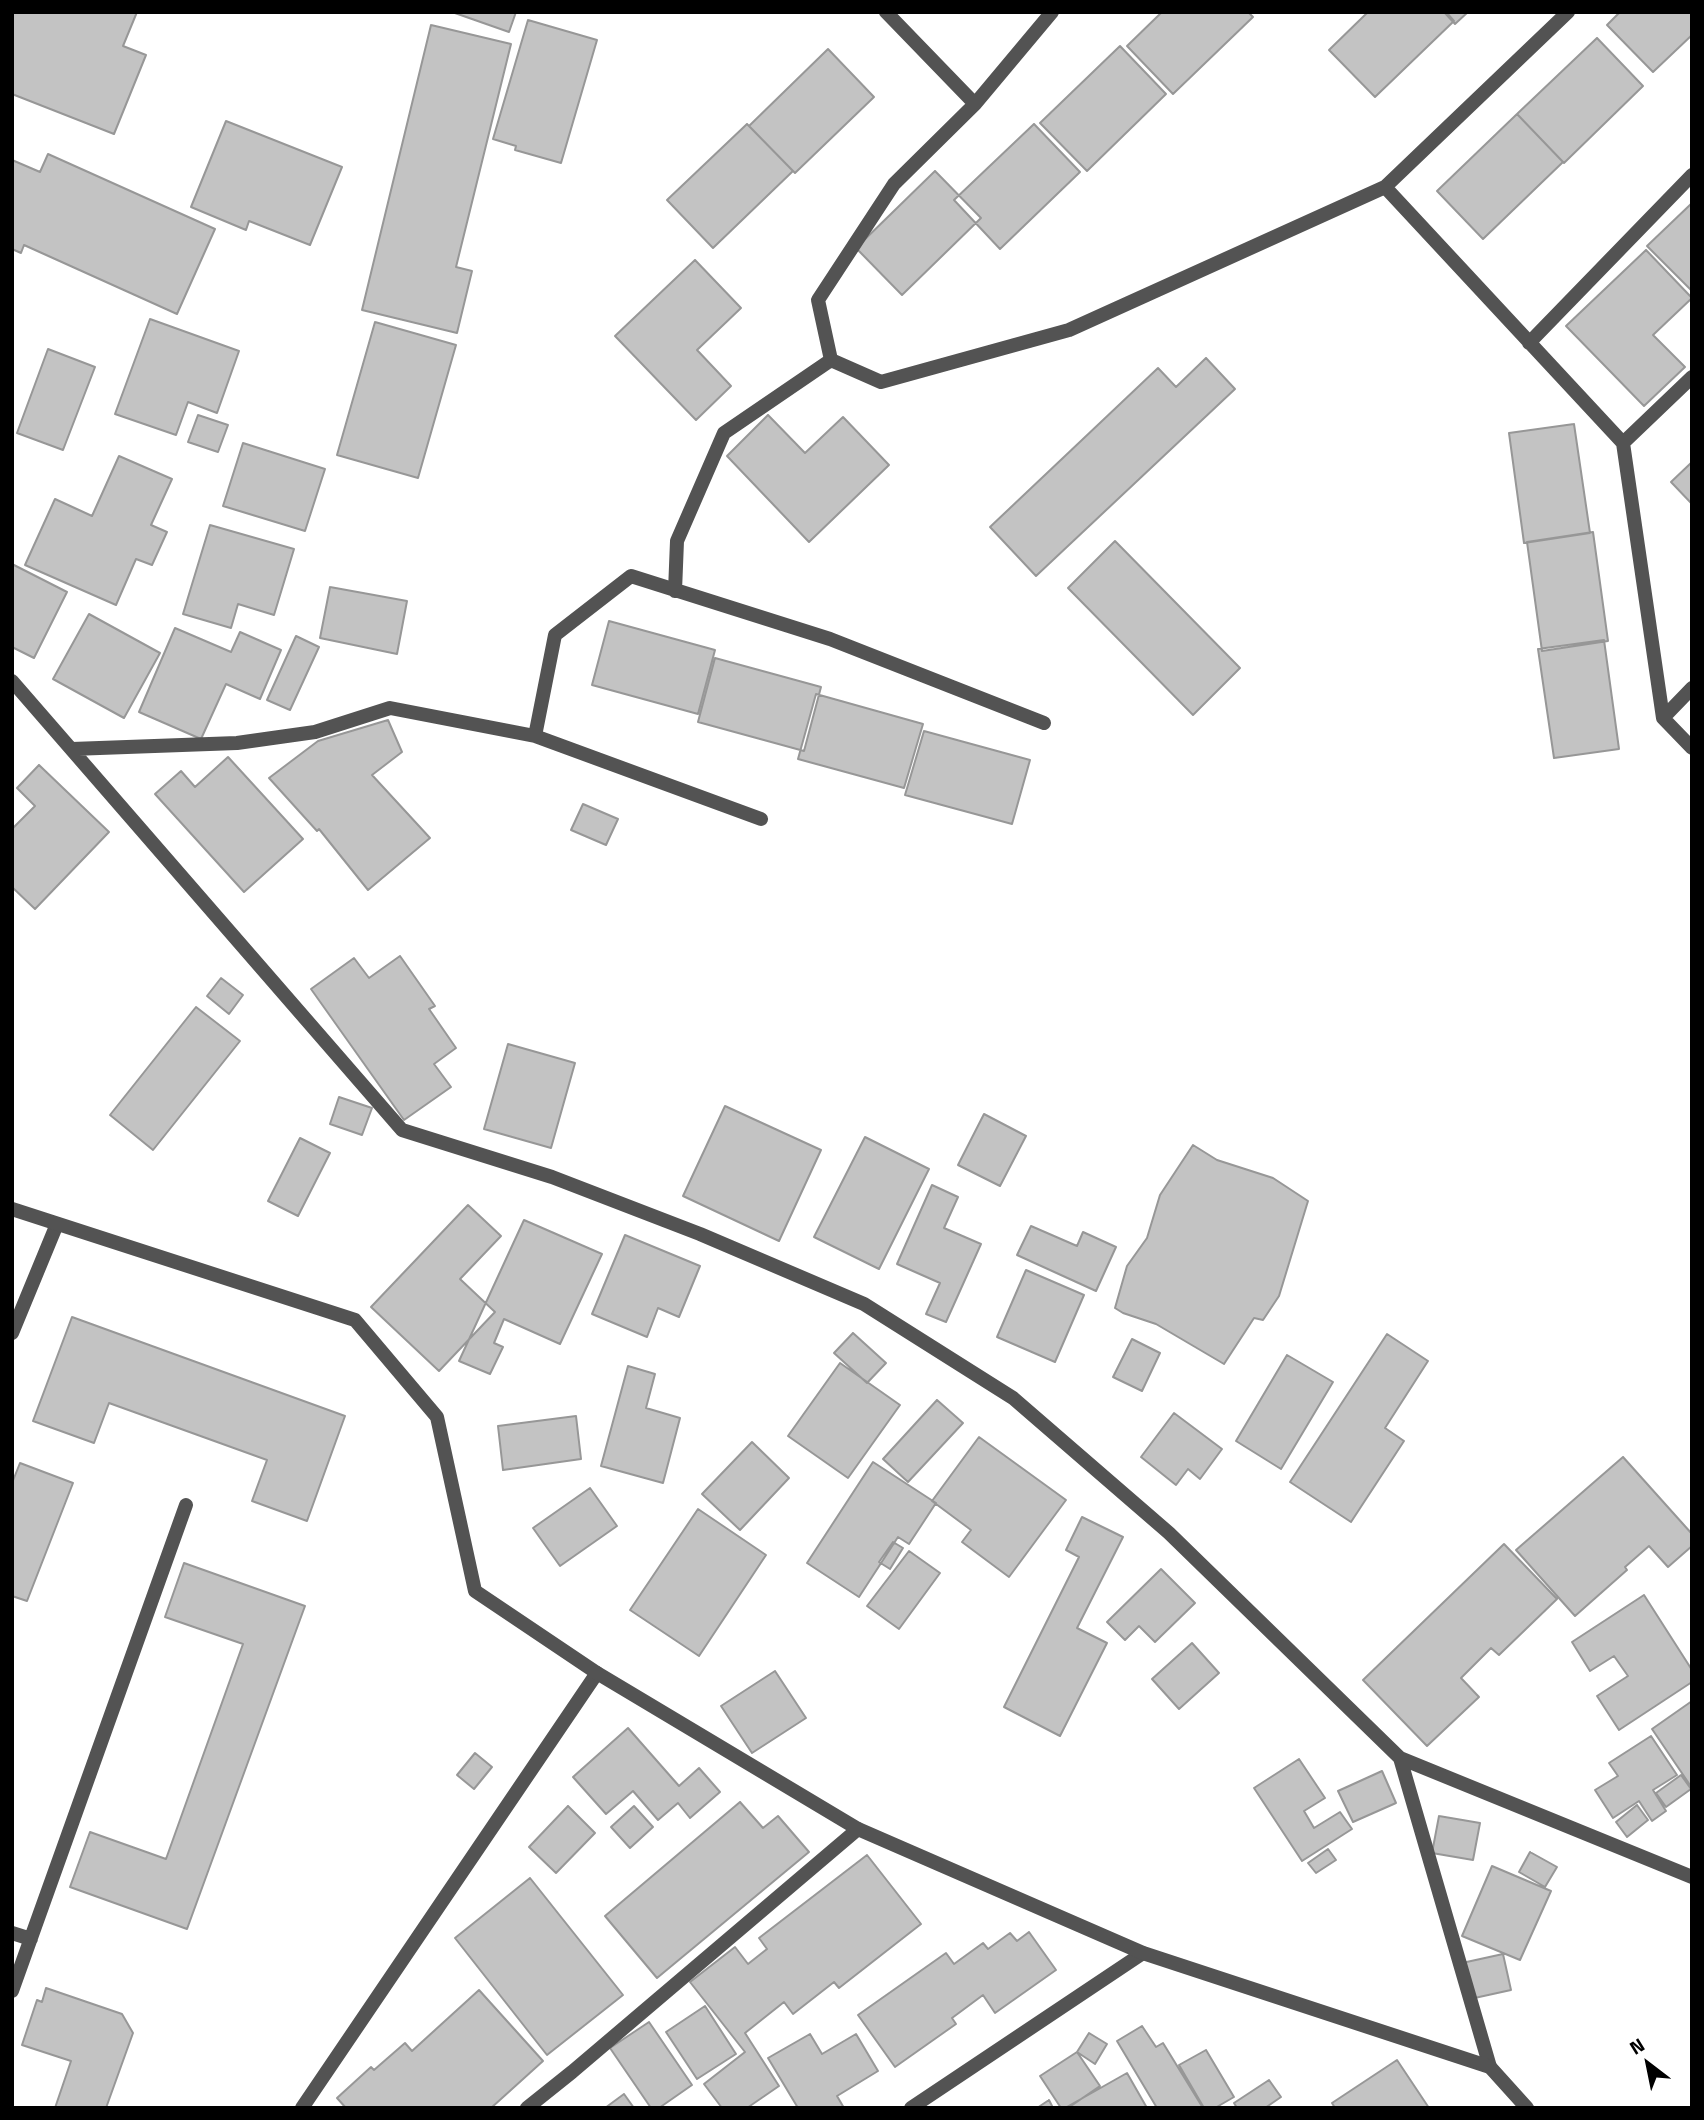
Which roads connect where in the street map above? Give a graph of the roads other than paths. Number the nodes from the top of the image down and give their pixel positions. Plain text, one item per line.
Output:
1 (886, 12) edge
2 (1052, 12) edge
3 (1567, 12) edge
4 (975, 104) junction
5 (1692, 174) edge
6 (1385, 187) junction
7 (1530, 343) junction
8 (831, 360) junction
9 (1692, 377) edge
10 (1623, 443) junction
11 (675, 591) junction
12 (12, 681) edge
13 (1692, 688) edge
14 (1664, 718) junction
15 (1044, 723) dead end
16 (535, 736) junction
17 (1692, 748) edge
18 (72, 749) junction
19 (761, 819) dead end
20 (12, 1209) edge
21 (57, 1224) junction
22 (12, 1333) edge
23 (186, 1505) dead end
24 (597, 1673) junction
25 (1400, 1758) junction
26 (858, 1829) junction
27 (1691, 1875) edge
28 (12, 1933) edge
29 (31, 1939) junction
30 (1143, 1953) junction
31 (12, 1991) edge
32 (1490, 2067) junction
33 (302, 2108) edge
34 (527, 2108) edge
35 (911, 2108) edge
36 (1527, 2108) edge

1 - 4 street
2 - 4 street
3 - 6 street
4 - 8 street
5 - 7 street
6 - 7 street
6 - 8 street
7 - 10 street
8 - 11 street
9 - 10 street
10 - 14 street
11 - 15 street
11 - 16 street
12 - 18 street
13 - 14 street
14 - 17 street
16 - 18 street
16 - 19 street
18 - 25 street
20 - 21 street
21 - 22 street
21 - 24 street
23 - 29 street
24 - 26 street
24 - 33 street
25 - 27 street
25 - 32 street
26 - 30 street
26 - 34 street
28 - 29 street
29 - 31 street
30 - 32 street
30 - 35 street
32 - 36 street

